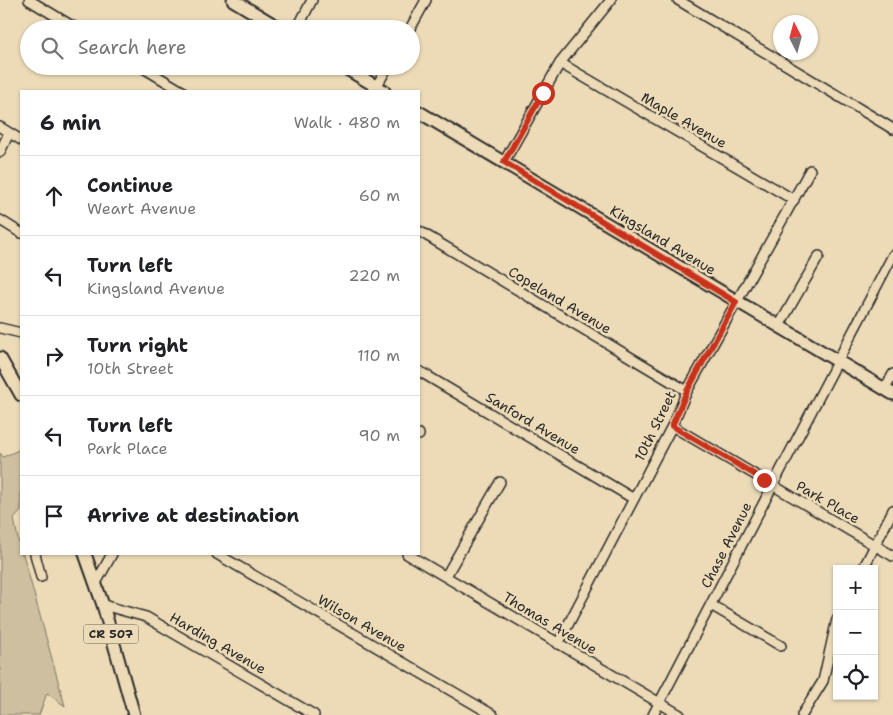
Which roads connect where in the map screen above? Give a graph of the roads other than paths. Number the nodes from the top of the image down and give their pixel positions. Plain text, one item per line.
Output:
1 (29, 0) edge
2 (233, 0) edge
3 (312, 0) edge
4 (426, 0) edge
5 (612, 0) edge
6 (678, 0) edge
7 (62, 20) edge
8 (266, 20) edge
9 (301, 20) edge
10 (415, 20) edge
11 (560, 63) junction
12 (155, 75) edge
13 (356, 75) edge
14 (384, 75) edge
15 (180, 90) edge
16 (378, 90) edge
17 (420, 113) edge
18 (0, 127) edge
19 (893, 129) edge
20 (10, 133) junction
21 (20, 139) edge
22 (0, 152) edge
23 (504, 162) junction
24 (810, 170) dead end
25 (794, 200) junction
26 (0, 220) edge
27 (20, 232) edge
28 (420, 233) edge
29 (893, 255) edge
30 (819, 256) dead end
31 (736, 302) junction
32 (779, 326) junction
33 (0, 328) edge
34 (20, 334) edge
35 (0, 358) edge
36 (839, 361) junction
37 (420, 372) edge
38 (893, 374) edge
39 (687, 391) junction
40 (889, 391) edge
41 (20, 393) edge
42 (672, 426) junction
43 (500, 482) dead end
44 (773, 485) junction
45 (634, 499) junction
46 (893, 510) edge
47 (875, 545) junction
48 (35, 555) edge
49 (86, 555) edge
50 (111, 555) edge
51 (219, 555) edge
52 (408, 555) edge
53 (893, 556) edge
54 (865, 565) edge
55 (446, 576) junction
56 (41, 577) dead end
57 (96, 582) junction
58 (103, 605) junction
59 (711, 605) junction
60 (833, 637) edge
61 (558, 644) junction
62 (781, 646) dead end
63 (659, 704) junction
64 (134, 715) edge
65 (314, 715) edge
66 (493, 715) edge
67 (653, 715) edge
68 (680, 715) edge
69 (802, 715) edge

1 - 7 street
2 - 8 main road
3 - 9 street
4 - 10 street
5 - 11 street
6 - 19 street
11 - 23 street
11 - 25 street, Maple Avenue
12 - 15 street
13 - 16 main road
14 - 16 street
17 - 23 main road, Kingsland Avenue
18 - 20 street
20 - 21 street
20 - 22 street
23 - 31 main road, Kingsland Avenue
24 - 25 street, 10th Street
25 - 31 street, 10th Street
26 - 27 street
28 - 39 street, Copeland Avenue
29 - 36 street, Chase Avenue
30 - 32 street
31 - 32 main road, Kingsland Avenue
31 - 39 street, 10th Street
32 - 36 main road, Kingsland Avenue
33 - 34 street
35 - 41 main road
36 - 40 main road, Kingsland Avenue
36 - 44 street, Chase Avenue
37 - 45 street, Sanford Avenue
38 - 40 street
39 - 42 street, 10th Street
42 - 44 street, Park Place
42 - 45 street, 10th Street
43 - 55 street
44 - 47 street, Park Place
44 - 59 street, Chase Avenue
45 - 61 street, 10th Street
46 - 47 street
47 - 53 street, Park Place
47 - 54 street
48 - 56 street
49 - 57 main road, CR 507
50 - 57 street
51 - 66 street, Wilson Avenue
52 - 55 street, Thomas Avenue
55 - 61 street, Thomas Avenue
57 - 58 main road, CR 507
58 - 64 main road, CR 507
58 - 65 street, Harding Avenue
59 - 62 street
59 - 63 street, Chase Avenue
60 - 69 street
61 - 63 street, Thomas Avenue
63 - 67 street, Chase Avenue
63 - 68 street, Thomas Avenue

